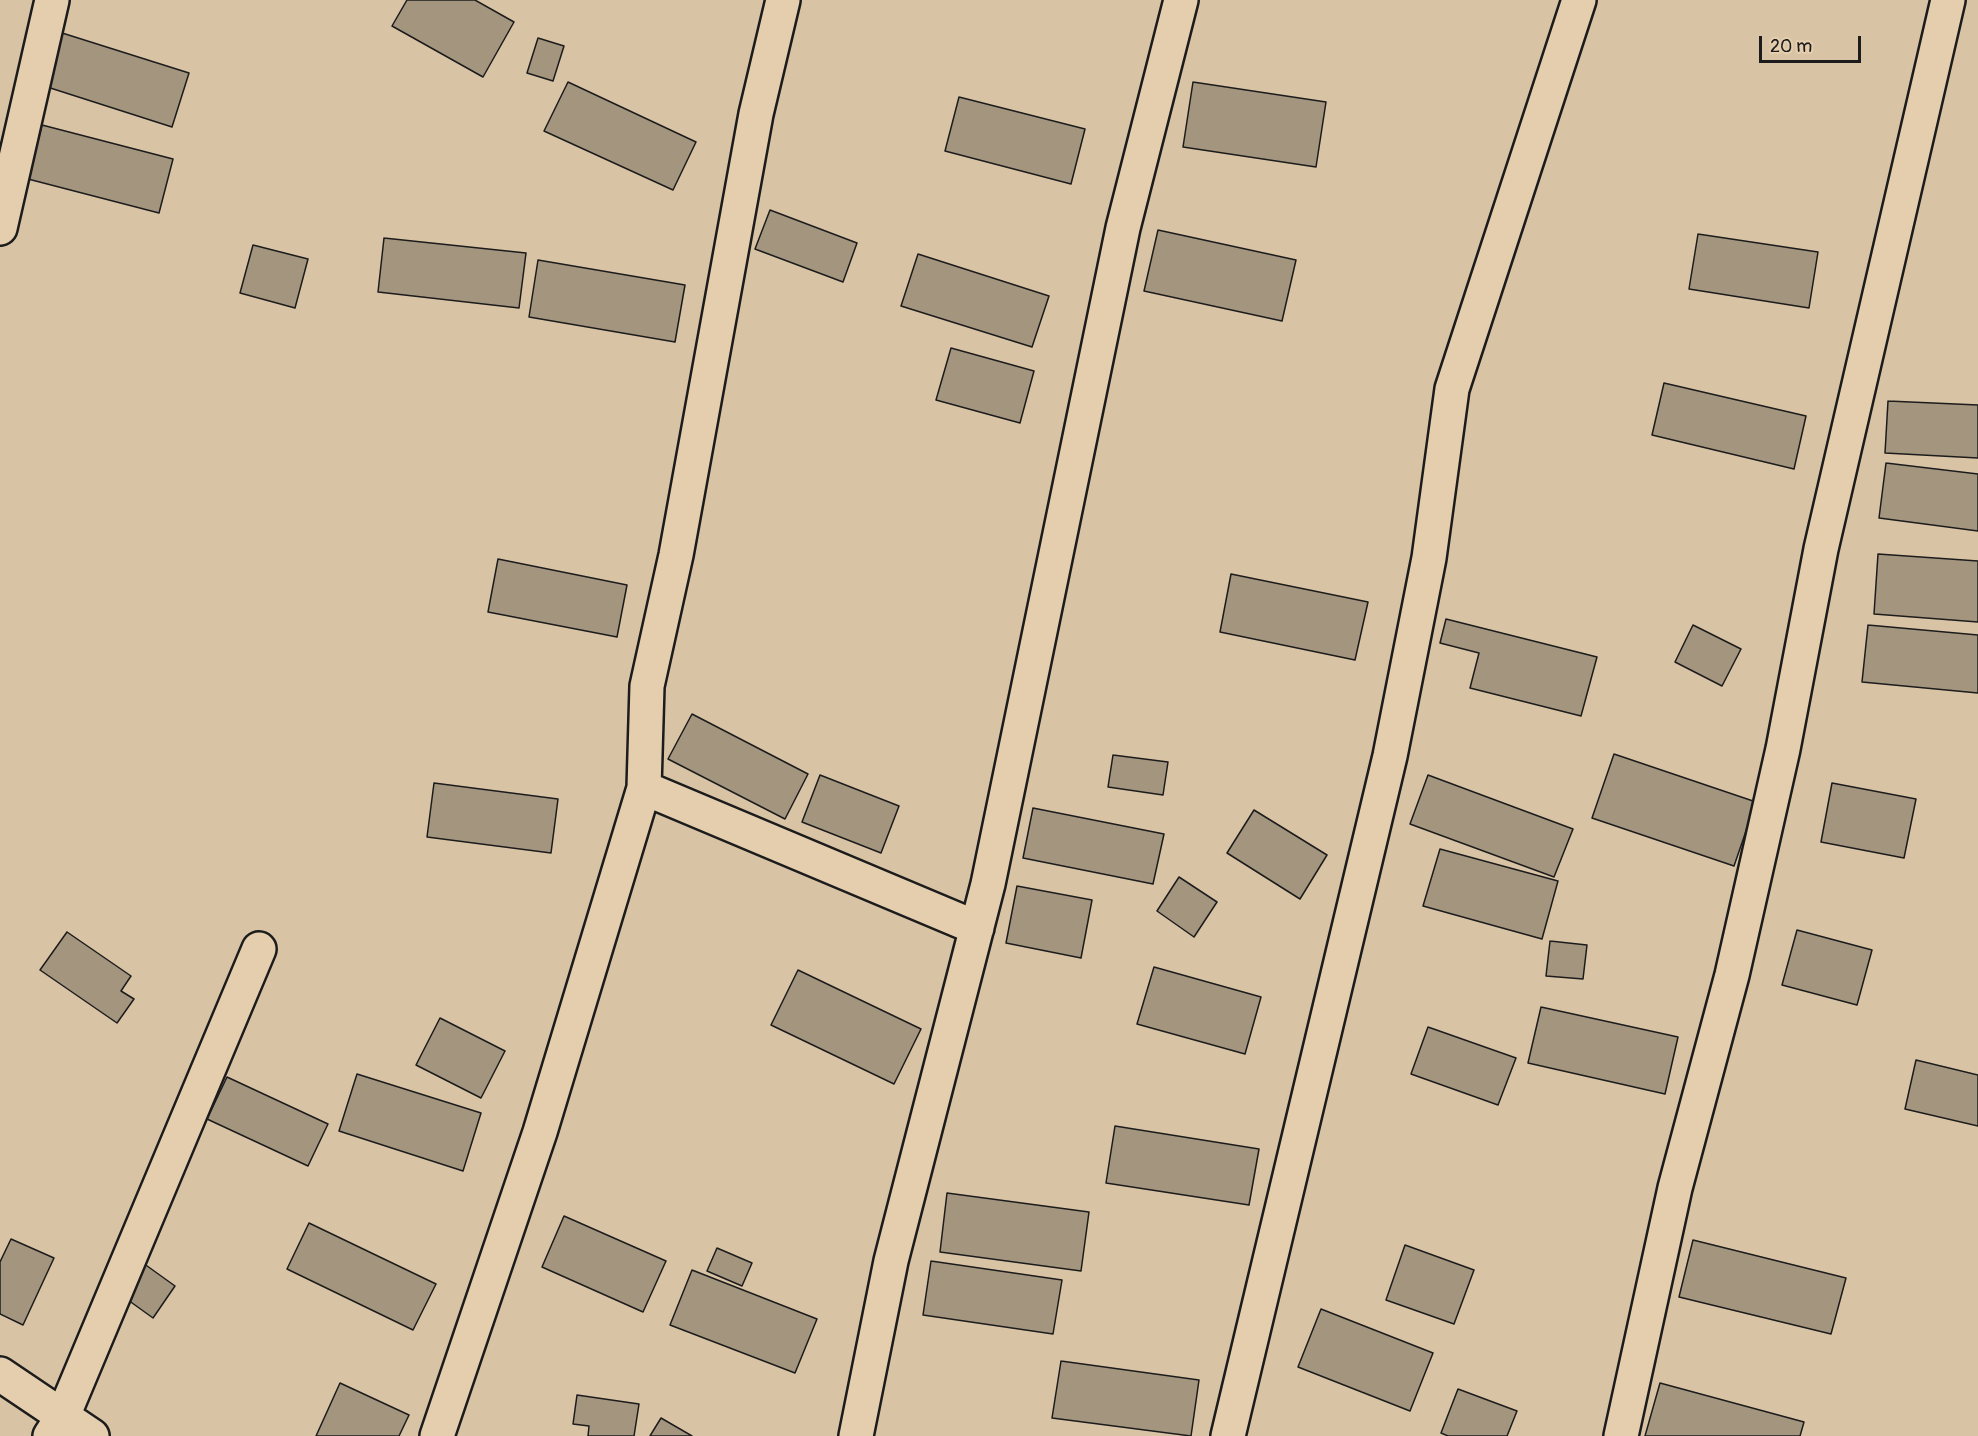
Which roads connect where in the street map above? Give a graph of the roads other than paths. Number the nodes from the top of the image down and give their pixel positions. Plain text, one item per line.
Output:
1 (52, 0) edge
2 (783, 0) edge
3 (1181, 0) edge
4 (1580, 0) edge
5 (1948, 0) edge
6 (0, 228) edge
7 (644, 788) junction
8 (977, 928) junction
9 (260, 949) dead end
10 (0, 1374) edge
11 (56, 1426) edge
12 (92, 1436) edge
13 (437, 1436) edge
14 (856, 1436) edge
15 (1228, 1436) edge
16 (1621, 1436) edge

1 - 6 street
2 - 7 street
3 - 8 street
4 - 15 street
5 - 16 street
7 - 8 street
7 - 13 street
8 - 14 street
9 - 11 street
10 - 11 street
11 - 12 street

